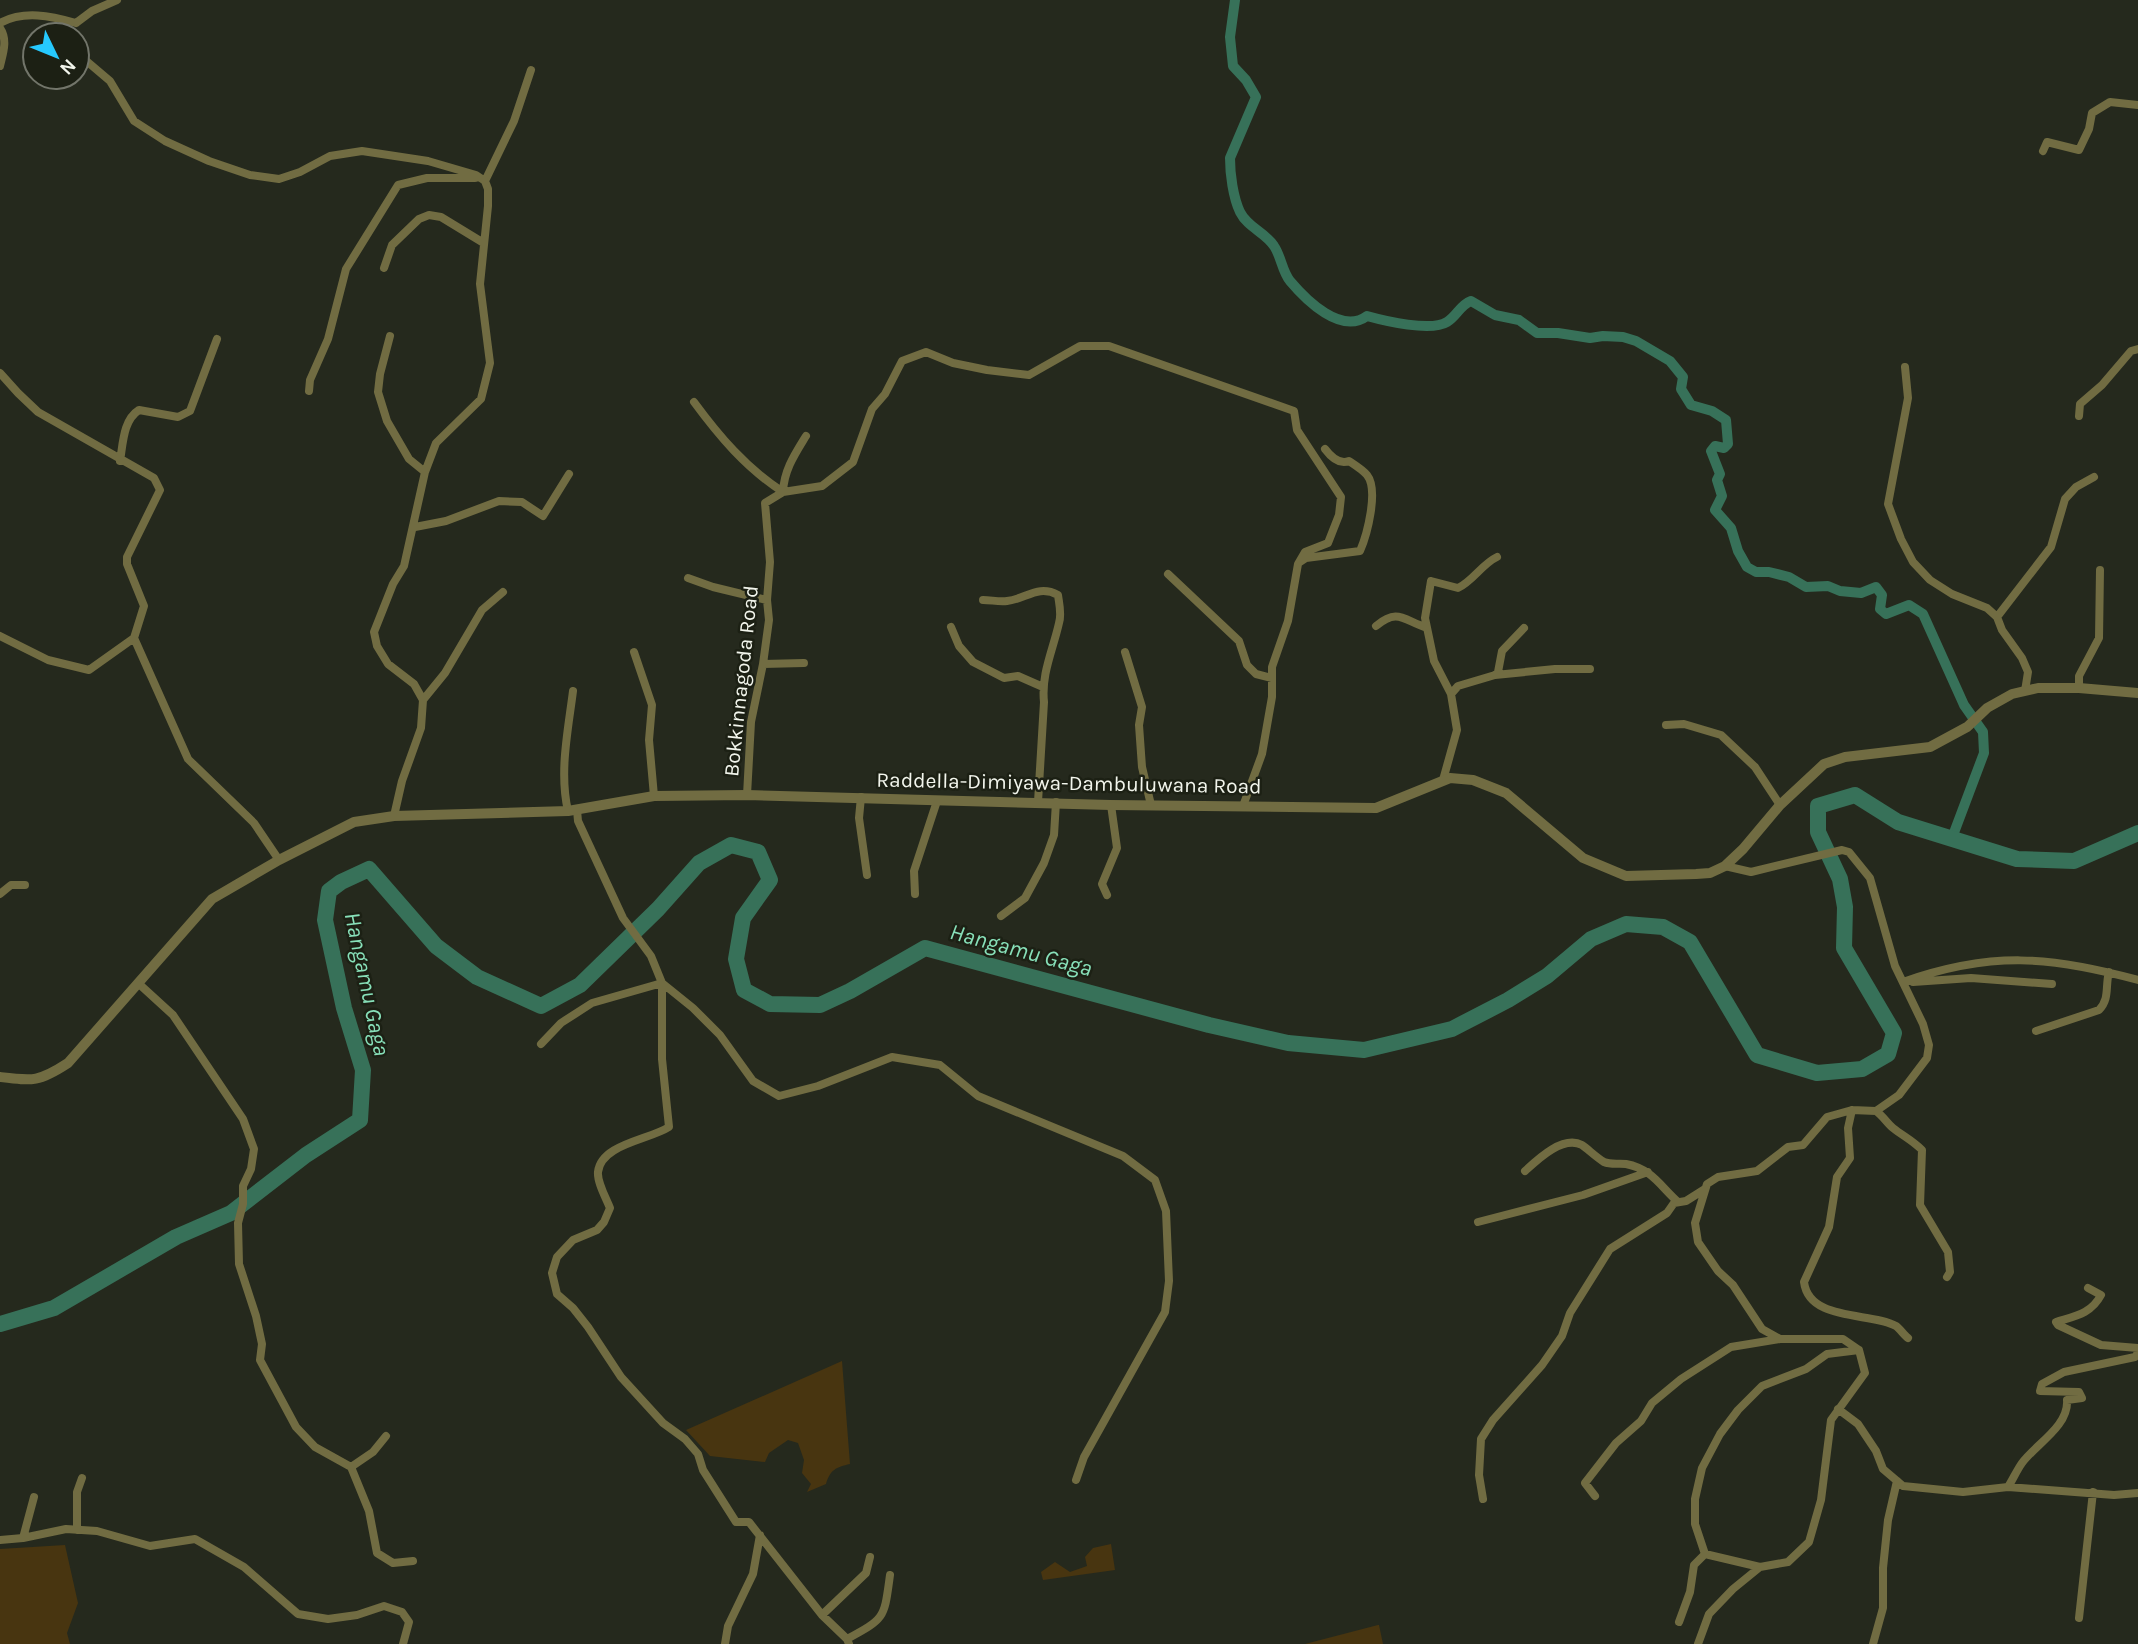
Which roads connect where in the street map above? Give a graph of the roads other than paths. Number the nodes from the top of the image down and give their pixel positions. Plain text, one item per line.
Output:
1 (117, 0) edge
2 (68, 21) edge
3 (79, 21) edge
4 (0, 26) edge
5 (91, 65) edge
6 (0, 66) edge
7 (531, 70) dead end
8 (2138, 105) edge
9 (2043, 151) dead end
10 (482, 179) junction
11 (482, 242) junction
12 (384, 268) dead end
13 (390, 336) dead end
14 (217, 339) dead end
15 (2138, 349) edge
16 (1905, 367) dead end
17 (0, 373) edge
18 (309, 391) dead end
19 (694, 402) dead end
20 (2079, 416) dead end
21 (806, 436) dead end
22 (1325, 449) dead end
23 (120, 461) junction
24 (425, 472) junction
25 (569, 474) dead end
26 (2094, 477) dead end
27 (783, 492) junction
28 (415, 527) junction
29 (1497, 557) dead end
30 (1298, 564) junction
31 (2100, 570) dead end
32 (1168, 574) dead end
33 (688, 578) dead end
34 (503, 592) dead end
35 (767, 600) junction
36 (983, 600) dead end
37 (1997, 617) junction
38 (1376, 626) dead end
39 (951, 627) dead end
40 (1427, 628) junction
41 (1524, 628) dead end
42 (0, 636) edge
43 (134, 638) junction
44 (634, 652) dead end
45 (1125, 652) dead end
46 (804, 663) dead end
47 (763, 664) junction
48 (1590, 669) dead end
49 (1495, 676) junction
50 (1272, 678) junction
51 (1043, 687) junction
52 (2079, 688) junction
53 (573, 691) dead end
54 (2025, 691) junction
55 (1451, 694) junction
56 (2138, 694) edge
57 (423, 700) junction
58 (1666, 725) dead end
59 (1443, 780) junction
60 (747, 794) junction
61 (654, 796) junction
62 (861, 797) junction
63 (937, 801) junction
64 (1056, 802) junction
65 (1038, 803) junction
66 (1111, 805) junction
67 (1151, 805) junction
68 (1780, 805) junction
69 (1243, 806) junction
70 (573, 811) junction
71 (394, 816) junction
72 (279, 860) junction
73 (1725, 866) junction
74 (867, 876) dead end
75 (25, 885) dead end
76 (0, 894) edge
77 (915, 894) dead end
78 (1107, 895) dead end
79 (1001, 916) dead end
80 (2109, 972) junction
81 (2138, 981) edge
82 (1903, 982) junction
83 (138, 983) junction
84 (662, 983) junction
85 (2052, 985) dead end
86 (2036, 1031) dead end
87 (541, 1044) dead end
88 (0, 1077) edge
89 (1852, 1110) junction
90 (1875, 1111) junction
91 (1525, 1171) dead end
92 (1648, 1172) junction
93 (1705, 1189) junction
94 (1678, 1202) junction
95 (1478, 1222) dead end
96 (1947, 1276) dead end
97 (2088, 1288) dead end
98 (1908, 1338) dead end
99 (1780, 1339) junction
100 (1859, 1350) junction
101 (2138, 1351) edge
102 (1838, 1409) junction
103 (386, 1436) dead end
104 (351, 1467) junction
105 (82, 1478) dead end
106 (1076, 1480) dead end
107 (1897, 1481) junction
108 (2008, 1487) junction
109 (2092, 1492) junction
110 (2138, 1493) edge
111 (1595, 1496) dead end
112 (34, 1497) dead end
113 (1483, 1499) dead end
114 (77, 1530) junction
115 (760, 1535) junction
116 (23, 1538) junction
117 (0, 1540) edge
118 (1705, 1554) junction
119 (870, 1558) dead end
120 (414, 1561) dead end
121 (1760, 1567) junction
122 (890, 1575) dead end
123 (822, 1615) junction
124 (2079, 1618) dead end
125 (1679, 1622) dead end
126 (848, 1642) edge
127 (403, 1644) edge
128 (725, 1644) edge
129 (1698, 1644) edge
130 (1873, 1644) edge

1 - 3 street
2 - 4 street
4 - 6 street
5 - 10 street
7 - 10 street
8 - 9 street
10 - 11 street
10 - 18 street
11 - 12 street
11 - 24 street
13 - 24 street
14 - 23 street
15 - 20 street
16 - 37 street
17 - 23 street
19 - 27 street
21 - 27 street
22 - 30 street
23 - 43 street
24 - 28 street
25 - 28 street
26 - 37 street
27 - 30 street
27 - 35 street, Bokkinnagoda Road
28 - 57 street
29 - 40 street
30 - 50 street
31 - 52 street
32 - 50 street
33 - 35 street
34 - 57 street
35 - 47 street, Bokkinnagoda Road
36 - 51 street
37 - 54 street
38 - 40 street
39 - 51 street
40 - 55 street
41 - 49 street
42 - 43 street
43 - 72 street
44 - 61 street
45 - 67 street
46 - 47 street
47 - 60 street, Bokkinnagoda Road
48 - 49 street
49 - 55 street
50 - 69 street
51 - 65 street
52 - 54 street
52 - 56 street
53 - 70 street
54 - 68 street
55 - 59 street
57 - 71 street
58 - 68 street
59 - 69 street, Raddella-Dimiyawa-Dambuluwana Road
59 - 73 street, Raddella-Dimiyawa-Dambuluwana Road
60 - 61 street, Raddella-Dimiyawa-Dambuluwana Road
60 - 62 street, Raddella-Dimiyawa-Dambuluwana Road
61 - 70 street, Raddella-Dimiyawa-Dambuluwana Road
62 - 63 street, Raddella-Dimiyawa-Dambuluwana Road
62 - 74 street
63 - 65 street, Raddella-Dimiyawa-Dambuluwana Road
63 - 77 street
64 - 65 street, Raddella-Dimiyawa-Dambuluwana Road
64 - 66 street, Raddella-Dimiyawa-Dambuluwana Road
64 - 79 street
66 - 67 street, Raddella-Dimiyawa-Dambuluwana Road
66 - 78 street
67 - 69 street, Raddella-Dimiyawa-Dambuluwana Road
68 - 73 street
70 - 71 street, Raddella-Dimiyawa-Dambuluwana Road
70 - 84 street
71 - 72 street, Raddella-Dimiyawa-Dambuluwana Road
72 - 83 street, Raddella-Dimiyawa-Dambuluwana Road
73 - 82 street
75 - 76 street
80 - 81 street
80 - 82 street
80 - 86 street
82 - 85 street
82 - 90 street
83 - 88 street, Raddella-Dimiyawa-Dambuluwana Road
83 - 104 street
84 - 87 street
84 - 106 street
84 - 115 street
89 - 90 street
89 - 93 street
89 - 98 street
90 - 96 street
91 - 92 street
92 - 94 street
92 - 95 street
93 - 94 street
93 - 99 street
94 - 113 street
97 - 101 street
99 - 100 street
99 - 111 street
100 - 102 street
100 - 118 street
101 - 108 street
102 - 107 street
102 - 121 street
103 - 104 street
104 - 120 street
105 - 114 street
107 - 108 street
107 - 130 street
108 - 109 street
109 - 110 street
109 - 124 street
112 - 116 street
114 - 116 street
114 - 127 street
115 - 123 street
115 - 128 street
116 - 117 street
118 - 121 street
118 - 125 street
119 - 123 street
121 - 129 street
122 - 126 street
123 - 126 street

